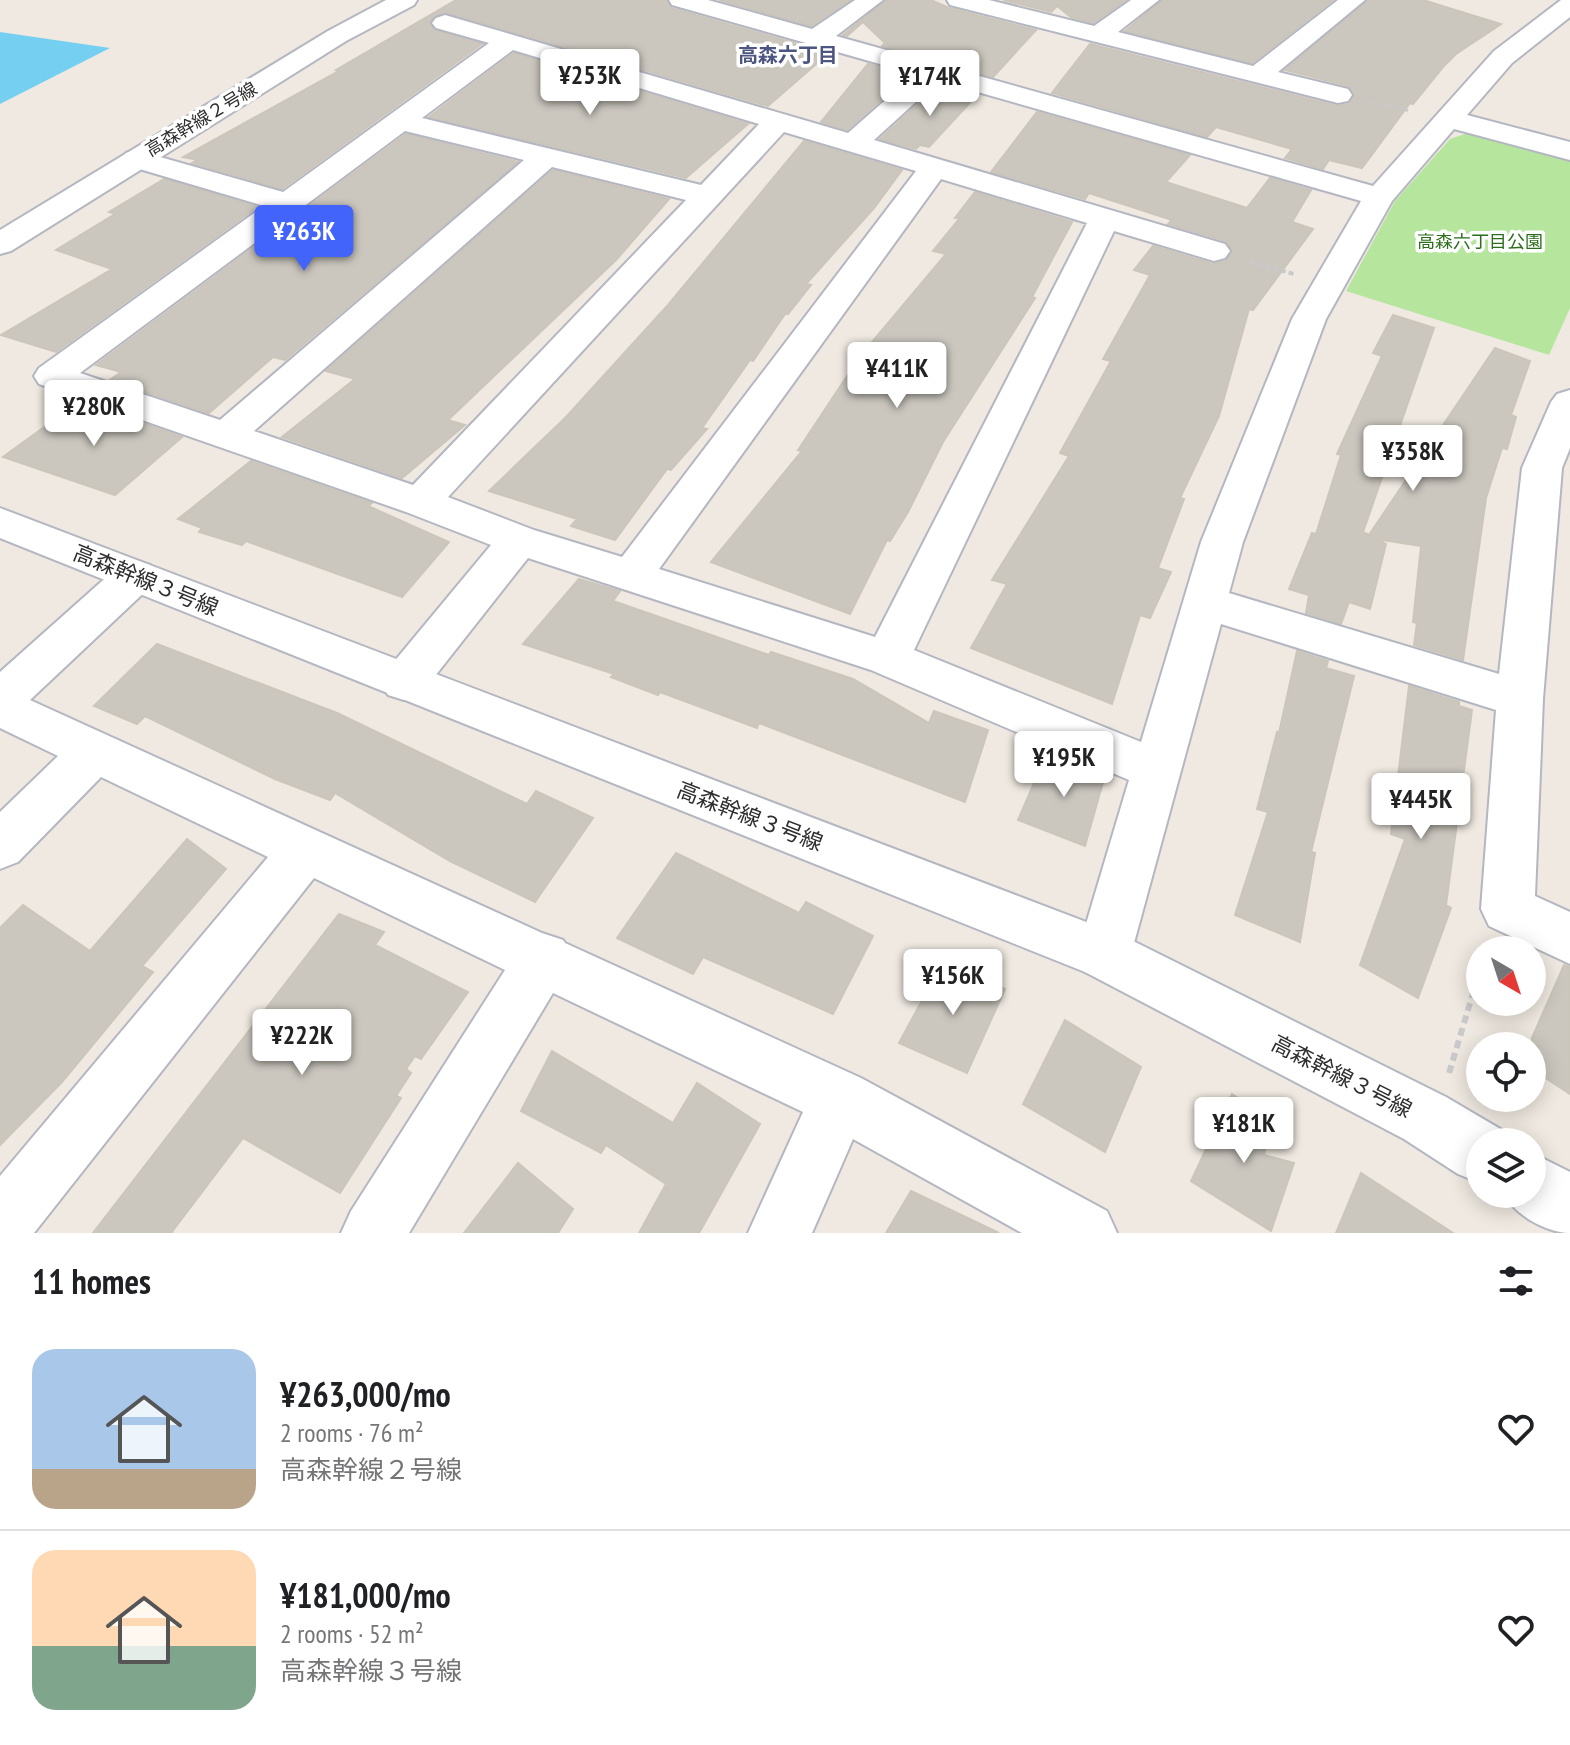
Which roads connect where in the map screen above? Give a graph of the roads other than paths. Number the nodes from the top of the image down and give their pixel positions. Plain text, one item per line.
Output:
1 (405, 0) edge
2 (681, 0) edge
3 (871, 0) edge
4 (959, 0) edge
5 (1147, 0) edge
6 (1353, 0) edge
7 (1559, 7) edge
8 (445, 23) dead end
9 (1099, 34) junction
10 (816, 38) junction
11 (509, 41) junction
12 (934, 71) junction
13 (1258, 75) junction
14 (1338, 95) road end
15 (1448, 119) junction
16 (779, 120) junction
17 (399, 121) junction
18 (854, 143) junction
19 (1570, 151) edge
20 (546, 157) junction
21 (136, 159) junction
22 (934, 168) junction
23 (707, 196) junction
24 (1379, 197) junction
25 (287, 203) junction
26 (1105, 218) junction
27 (0, 244) edge
28 (1214, 251) road end
29 (1570, 402) edge
30 (224, 437) junction
31 (1555, 498) edge
32 (420, 502) junction
33 (0, 522) edge
34 (519, 540) junction
35 (135, 576) junction
36 (631, 576) junction
37 (1207, 603) junction
38 (887, 658) junction
39 (404, 682) junction
40 (1520, 699) junction
41 (0, 700) edge
42 (0, 707) edge
43 (95, 751) junction
44 (1157, 770) junction
45 (0, 846) edge
46 (307, 848) junction
47 (1570, 939) edge
48 (1104, 954) junction
49 (544, 958) junction
50 (840, 1099) junction
51 (1466, 1143) edge
52 (1546, 1192) edge
53 (1570, 1207) edge
54 (1570, 1218) edge
55 (0, 1225) edge
56 (373, 1233) edge
57 (780, 1233) edge
58 (1085, 1233) edge
59 (1565, 1233) edge

1 - 21 street, 高森幹線２号線
2 - 10 street
3 - 10 street
4 - 9 street
5 - 9 street
6 - 13 street
7 - 15 street
8 - 11 street
9 - 13 street
10 - 12 street
11 - 16 street
11 - 17 street
12 - 18 street
12 - 24 street
13 - 14 street
15 - 19 street
15 - 24 street
16 - 18 street
16 - 23 street
17 - 20 street
17 - 25 street
18 - 22 street
20 - 23 street
20 - 30 street
21 - 25 street
21 - 27 street, 高森幹線２号線
22 - 26 street
22 - 36 street
23 - 32 street
24 - 37 street
25 - 30 street
26 - 28 street
26 - 38 street
29 - 31 street
30 - 32 street
31 - 40 street
32 - 34 street
33 - 35 street, 高森幹線３号線
34 - 36 street
34 - 39 street
35 - 39 street, 高森幹線３号線
35 - 41 street
36 - 38 street
37 - 40 street
37 - 44 street
38 - 44 street
39 - 48 street, 高森幹線３号線
40 - 47 street
42 - 43 street
43 - 45 street
43 - 46 street
44 - 48 street
46 - 49 street
46 - 55 street
48 - 51 street, 高森幹線３号線
49 - 50 street
49 - 56 street
50 - 57 street
50 - 58 street
52 - 53 street
54 - 59 street

